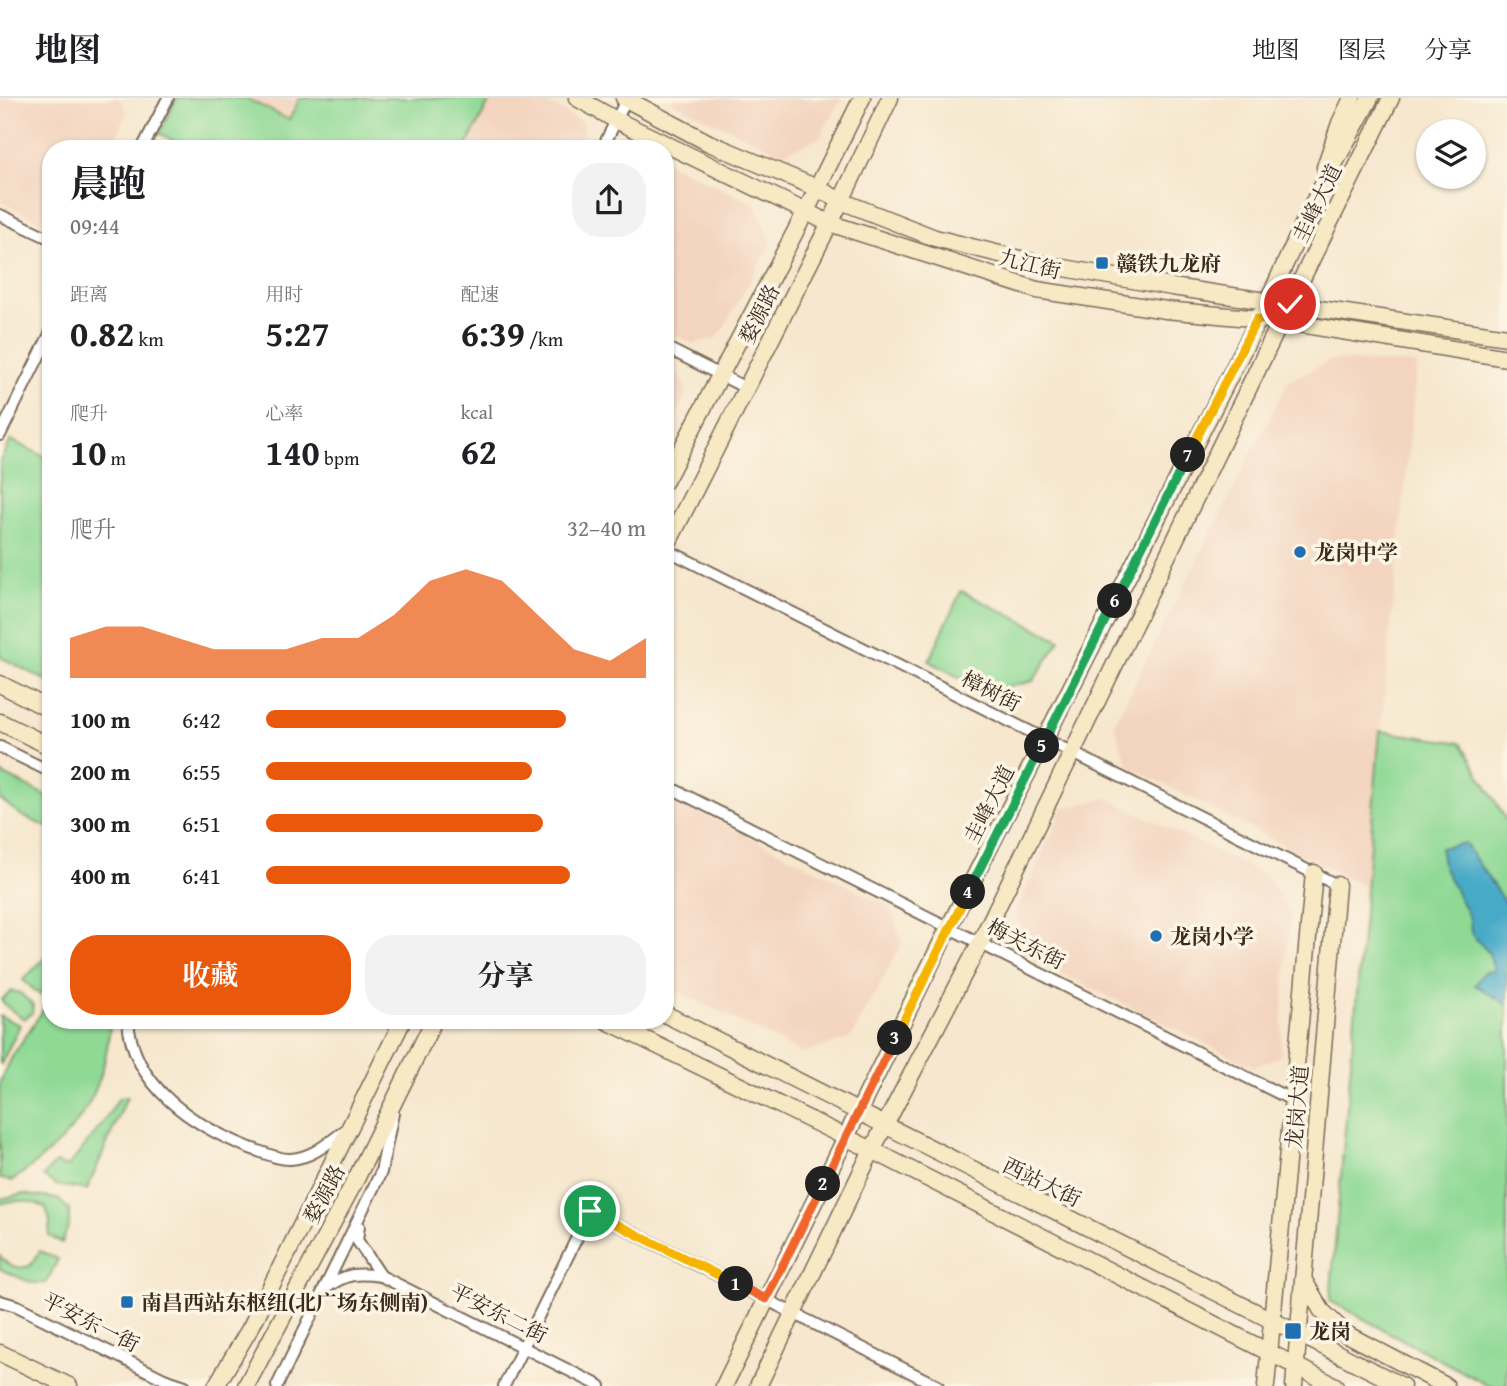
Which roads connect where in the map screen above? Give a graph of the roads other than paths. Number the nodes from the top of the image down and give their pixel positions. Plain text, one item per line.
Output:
1 (168, 98) edge
2 (577, 98) edge
3 (626, 98) edge
4 (862, 98) edge
5 (890, 98) edge
6 (1352, 98) edge
7 (1370, 98) edge
8 (1391, 98) edge
9 (1402, 98) edge
10 (616, 120) junction
11 (147, 140) edge
12 (606, 140) edge
13 (658, 140) edge
14 (674, 148) edge
15 (817, 188) junction
16 (841, 201) junction
17 (1340, 203) junction
18 (1312, 205) junction
19 (806, 211) junction
20 (0, 215) edge
21 (829, 223) junction
22 (42, 235) edge
23 (1268, 301) junction
24 (1290, 304) junction
25 (1257, 319) junction
26 (1281, 321) junction
27 (1507, 337) edge
28 (42, 350) edge
29 (674, 352) edge
30 (1507, 358) edge
31 (721, 375) junction
32 (746, 388) junction
33 (0, 435) edge
34 (674, 464) edge
35 (674, 531) edge
36 (674, 554) edge
37 (0, 684) edge
38 (42, 705) edge
39 (0, 722) edge
40 (1045, 739) junction
41 (42, 743) edge
42 (0, 747) edge
43 (1071, 752) junction
44 (42, 768) edge
45 (674, 790) edge
46 (1314, 873) junction
47 (1337, 885) joint
48 (949, 927) junction
49 (980, 943) junction
50 (674, 1019) edge
51 (128, 1029) edge
52 (398, 1029) edge
53 (430, 1029) edge
54 (624, 1029) edge
55 (397, 1097) junction
56 (1294, 1101) junction
57 (858, 1112) junction
58 (349, 1127) junction
59 (885, 1127) junction
60 (846, 1138) junction
61 (872, 1150) junction
62 (361, 1213) junction
63 (381, 1276) junction
64 (1303, 1279) junction
65 (324, 1290) junction
66 (766, 1299) junction
67 (0, 1301) edge
68 (793, 1313) junction
69 (1272, 1319) junction
70 (1299, 1333) junction
71 (524, 1347) junction
72 (1268, 1352) junction
73 (0, 1353) edge
74 (1295, 1366) junction
75 (1265, 1382) edge
76 (166, 1383) edge
77 (69, 1386) edge
78 (185, 1386) edge
79 (216, 1386) edge
80 (246, 1386) edge
81 (277, 1386) edge
82 (505, 1386) edge
83 (600, 1386) edge
84 (724, 1386) edge
85 (758, 1386) edge
86 (938, 1386) edge
87 (1294, 1386) edge
88 (1335, 1386) edge
89 (1402, 1386) edge
90 (1446, 1386) edge

1 - 11 street
2 - 10 main road, 九江街
3 - 10 street
3 - 15 main road, 九江街
4 - 15 main road, 婺源路
5 - 16 main road, 婺源路
6 - 18 main road
7 - 18 main road
8 - 17 main road, 圭峰大道
9 - 17 main road
10 - 12 street
10 - 13 main road, 九江街
14 - 19 main road, 九江街
15 - 16 main road, 九江街
15 - 19 main road, 婺源路
16 - 21 main road, 婺源路
16 - 23 main road, 九江街
17 - 24 main road, 圭峰大道
18 - 23 main road, 圭峰大道
19 - 21 main road, 九江街
19 - 31 main road, 婺源路
20 - 22 street
21 - 25 main road, 九江街
21 - 32 main road, 婺源路
23 - 24 main road, 九江街
23 - 25 main road, 圭峰大道
24 - 26 main road, 圭峰大道
24 - 27 main road, 九江街
25 - 26 main road, 九江街
25 - 40 main road, 圭峰大道
26 - 30 main road, 九江街
26 - 43 main road, 圭峰大道
28 - 33 street
29 - 31 street
31 - 32 street
31 - 34 main road, 婺源路
32 - 35 main road, 婺源路
36 - 40 street, 樟树街
37 - 38 main road
39 - 41 main road
40 - 43 street, 樟树街
40 - 48 main road, 圭峰大道
42 - 44 street
43 - 46 street, 樟树街
43 - 49 main road, 圭峰大道
45 - 48 street, 梅关东街
46 - 47 street, 樟树街
46 - 56 main road, 龙岗大道
47 - 64 main road, 龙岗大道
48 - 49 street, 梅关东街
48 - 57 main road, 圭峰大道
49 - 56 street, 梅关东街
49 - 59 main road, 圭峰大道
50 - 57 main road, 西站大街
51 - 58 street
52 - 58 main road, 婺源路
53 - 55 main road, 婺源路
54 - 60 main road
55 - 62 street
55 - 80 main road, 婺源路
56 - 69 main road, 龙岗大道
57 - 59 main road, 西站大街
57 - 60 main road, 圭峰大道
58 - 79 main road, 婺源路
59 - 61 main road, 圭峰大道
59 - 69 main road, 西站大街
60 - 61 main road
60 - 66 main road, 圭峰大道
61 - 68 main road, 圭峰大道
61 - 72 main road
62 - 63 street
62 - 65 street
63 - 65 street
63 - 71 street, 平安东二街
64 - 70 main road, 龙岗大道
64 - 90 main road
65 - 81 street
66 - 68 street
66 - 71 street
66 - 84 main road, 圭峰大道
67 - 76 street, 平安东一街
68 - 85 main road, 圭峰大道
68 - 86 street
69 - 70 main road, 西站大街
69 - 72 main road, 龙岗大道
70 - 74 main road, 龙岗大道
70 - 89 main road, 西站大街
71 - 82 street
71 - 83 street, 平安东二街
72 - 74 main road
72 - 75 main road, 龙岗大道
73 - 77 main road
74 - 87 main road, 龙岗大道
74 - 88 main road
76 - 78 street, 平安东一街

